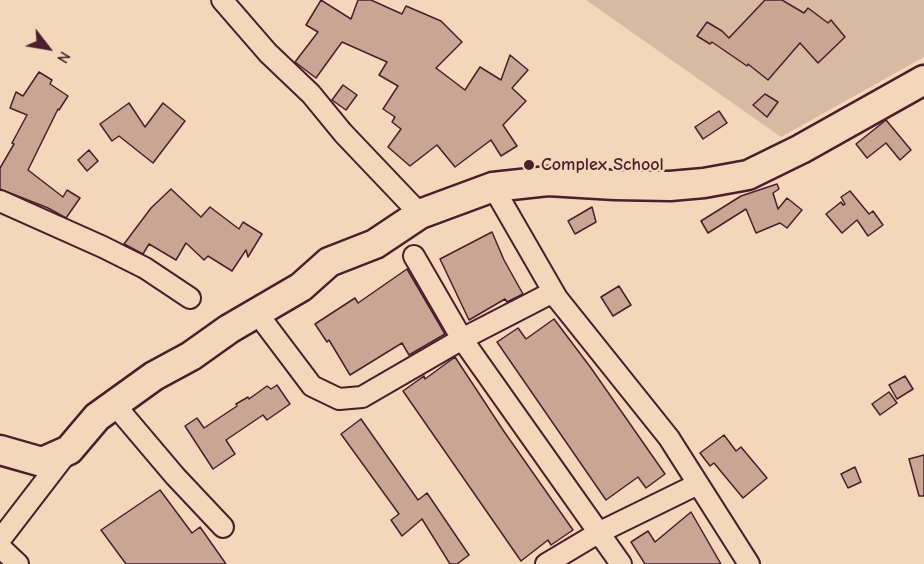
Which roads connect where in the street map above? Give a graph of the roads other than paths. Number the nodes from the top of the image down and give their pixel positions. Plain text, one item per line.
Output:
1 (222, 0) edge
2 (924, 80) edge
3 (493, 187) junction
4 (0, 201) edge
5 (420, 214) junction
6 (414, 255) dead end
7 (553, 292) junction
8 (190, 298) dead end
9 (259, 312) junction
10 (462, 339) junction
11 (114, 404) junction
12 (0, 450) edge
13 (69, 450) junction
14 (698, 484) junction
15 (223, 527) dead end
16 (598, 533) junction
17 (0, 540) edge
18 (0, 547) edge
19 (18, 564) edge
20 (546, 564) edge
21 (621, 564) edge
22 (749, 564) edge

1 - 5 street
2 - 3 main road
3 - 5 main road
3 - 7 street
4 - 8 street
5 - 9 main road
6 - 10 street
7 - 10 street
7 - 14 street
9 - 10 street
9 - 11 main road
10 - 16 street
11 - 13 main road
11 - 15 street
12 - 13 main road
13 - 17 street
14 - 16 street
14 - 22 street
16 - 20 street
16 - 21 street
18 - 19 street

